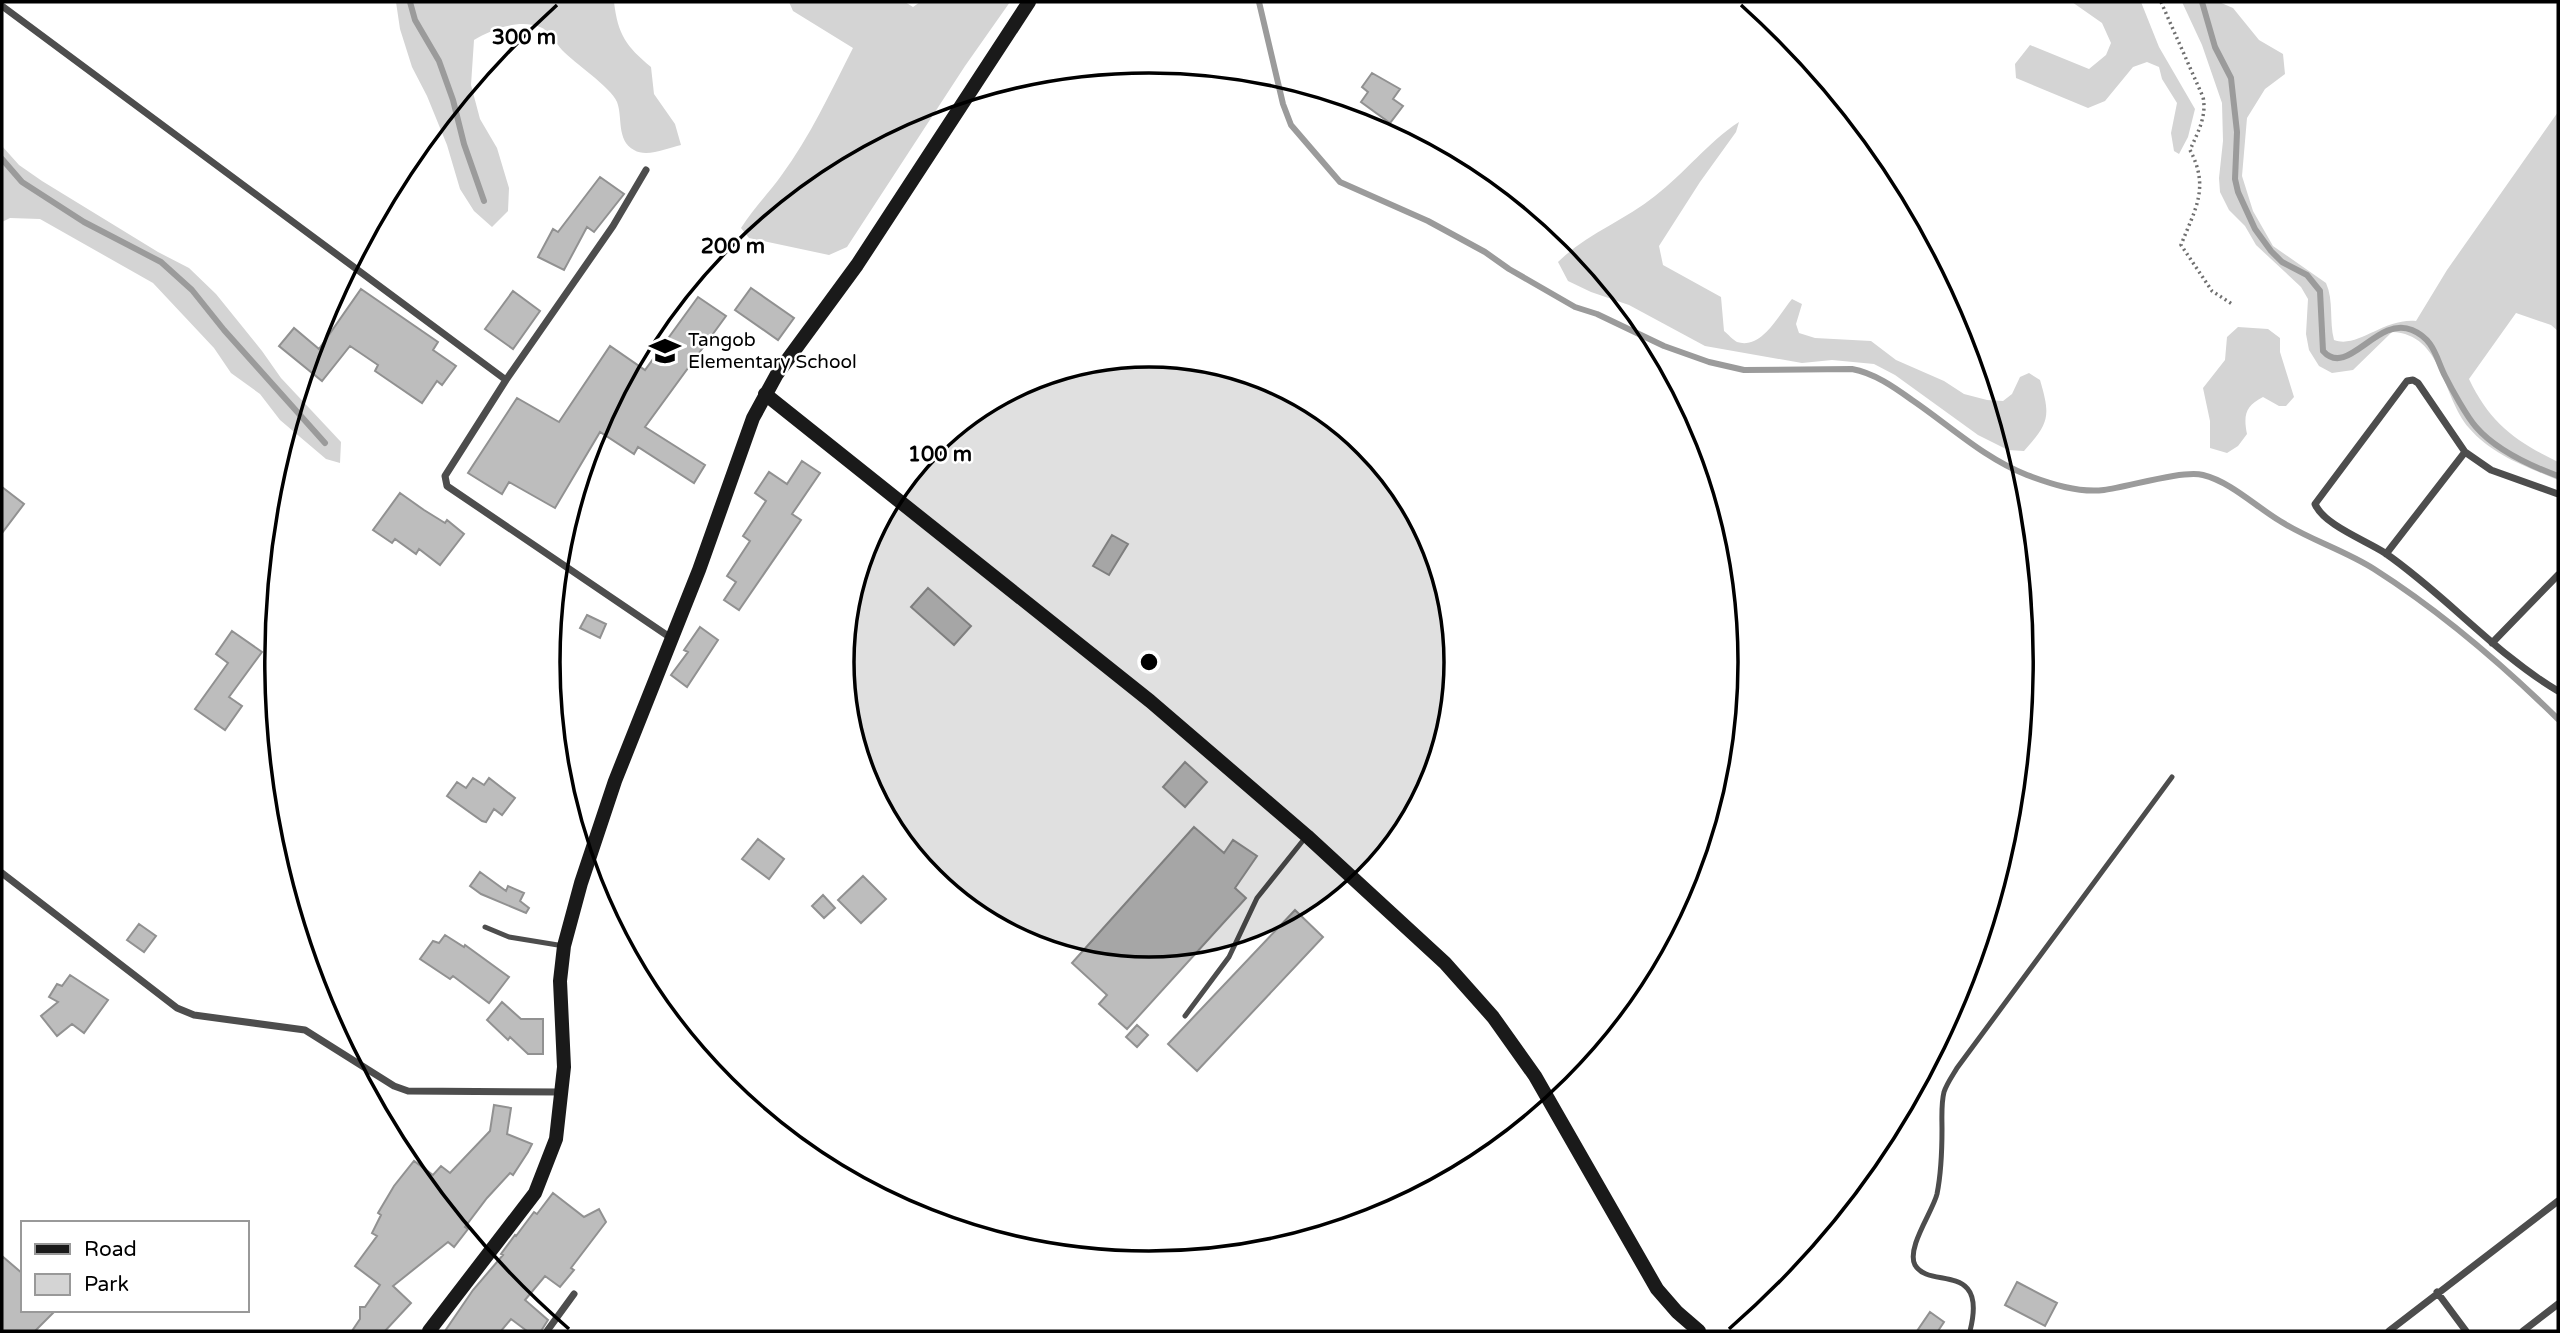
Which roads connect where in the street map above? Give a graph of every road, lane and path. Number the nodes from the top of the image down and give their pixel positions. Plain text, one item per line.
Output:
1 (1028, 2) edge
2 (2161, 2) edge
3 (2, 6) edge
4 (646, 170) dead end
5 (2232, 304) dead end
6 (506, 380) junction
7 (765, 394) junction
8 (2465, 452) junction
9 (2558, 494) edge
10 (2386, 554) junction
11 (2558, 575) edge
12 (671, 638) junction
13 (2492, 643) junction
14 (2558, 691) edge
15 (2172, 777) dead end
16 (1307, 836) junction
17 (2, 873) edge
18 (485, 927) dead end
19 (564, 946) junction
20 (1185, 1016) dead end
21 (560, 1092) junction
22 (2558, 1201) edge
23 (2437, 1292) junction
24 (574, 1294) dead end
25 (2558, 1304) edge
26 (429, 1331) edge
27 (547, 1331) edge
28 (1699, 1331) edge
29 (1970, 1331) edge
30 (2389, 1331) edge
31 (2466, 1331) edge
32 (2523, 1331) edge

1 - 7 street
2 - 5 path
3 - 6 street
4 - 6 street
6 - 12 street
7 - 12 street
7 - 16 street
8 - 9 street
8 - 10 street
8 - 10 street
10 - 13 street
11 - 13 street
12 - 19 street
13 - 14 street
15 - 29 lane
16 - 20 lane
16 - 28 street
17 - 21 street
18 - 19 lane
19 - 21 street
21 - 26 street
22 - 23 street
23 - 30 street
23 - 31 street
24 - 27 street
25 - 32 street

